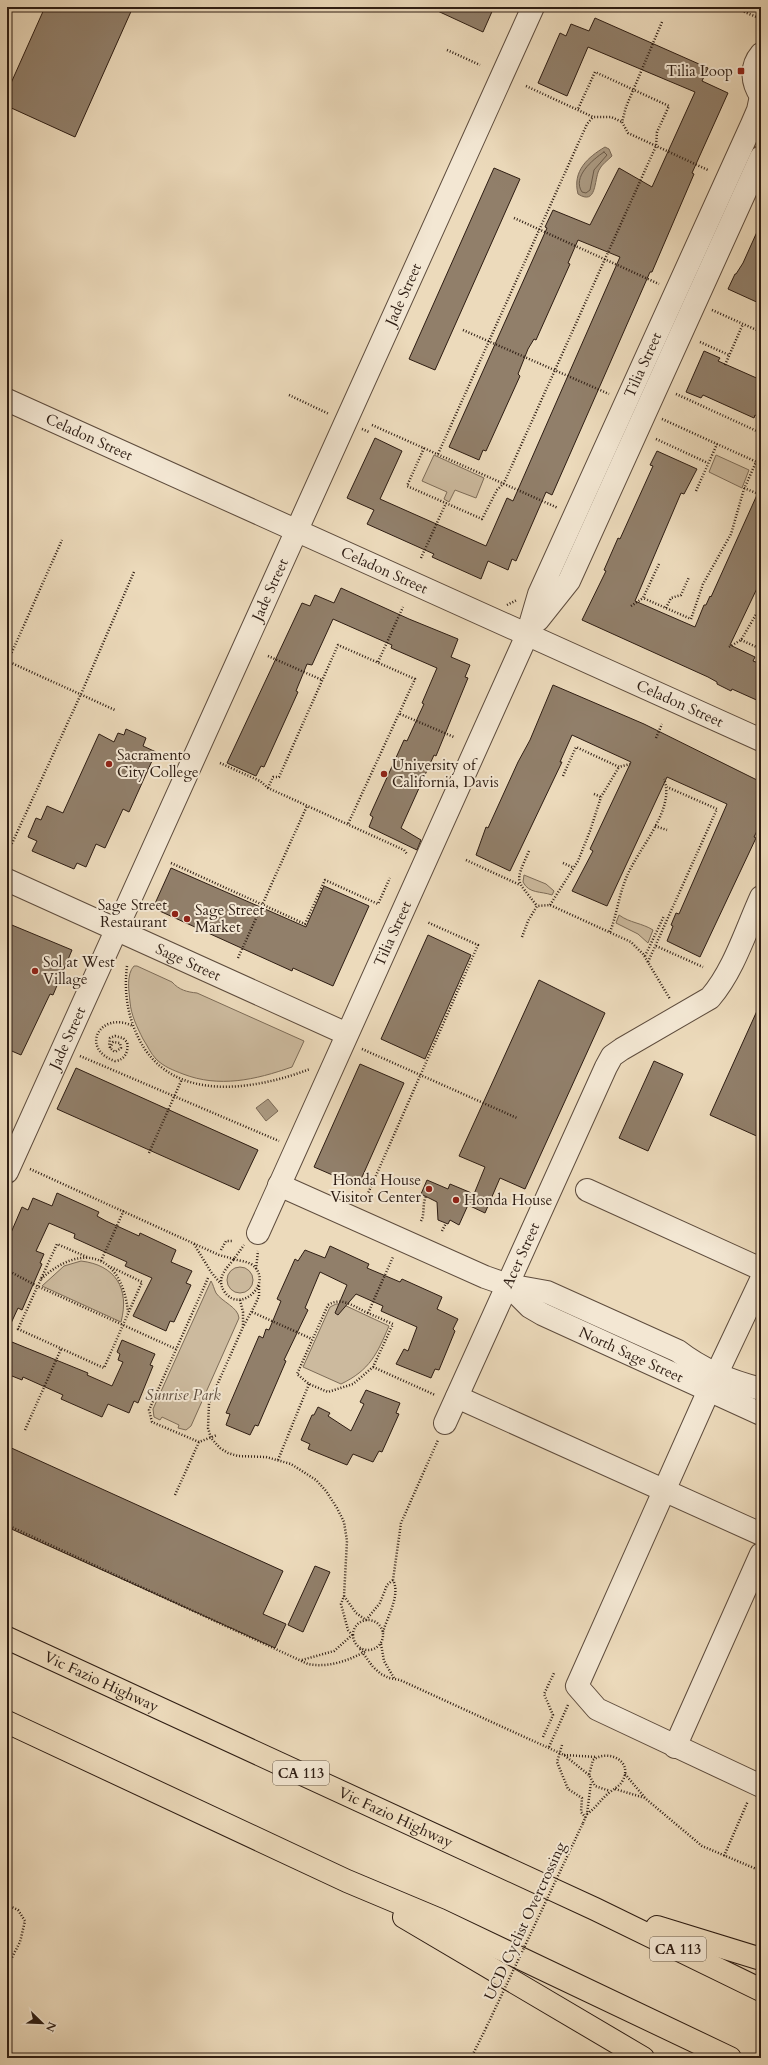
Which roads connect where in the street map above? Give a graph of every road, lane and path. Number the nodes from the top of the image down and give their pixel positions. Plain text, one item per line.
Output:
1 (533, 7) edge
2 (733, 7) edge
3 (761, 19) edge
4 (662, 22) dead end
5 (447, 50) dead end
6 (761, 54) edge
7 (480, 66) dead end
8 (526, 86) dead end
9 (633, 90) junction
10 (761, 96) edge
11 (578, 109) junction
12 (594, 117) junction
13 (622, 122) junction
14 (656, 146) junction
15 (761, 157) edge
16 (708, 170) dead end
17 (514, 218) dead end
18 (539, 230) junction
19 (605, 260) junction
20 (656, 283) dead end
21 (695, 302) junction
22 (743, 324) junction
23 (463, 330) dead end
24 (761, 332) edge
25 (489, 341) junction
26 (700, 342) dead end
27 (729, 355) junction
28 (725, 365) dead end
29 (555, 370) junction
30 (676, 394) dead end
31 (289, 395) dead end
32 (7, 400) edge
33 (626, 403) junction
34 (646, 412) junction
35 (333, 415) dead end
36 (372, 425) dead end
37 (761, 433) edge
38 (656, 439) dead end
39 (717, 444) junction
40 (424, 448) junction
41 (438, 454) junction
42 (756, 462) junction
43 (708, 463) junction
44 (761, 464) edge
45 (504, 483) junction
46 (744, 488) junction
47 (696, 491) dead end
48 (761, 495) edge
49 (446, 503) junction
50 (561, 509) dead end
51 (296, 531) junction
52 (62, 540) dead end
53 (421, 558) dead end
54 (659, 564) dead end
55 (134, 572) dead end
56 (689, 577) dead end
57 (644, 598) junction
58 (522, 599) dead end
59 (505, 606) dead end
60 (631, 606) dead end
61 (761, 606) edge
62 (403, 607) dead end
63 (666, 608) junction
64 (760, 611) edge
65 (527, 636) junction
66 (740, 640) junction
67 (729, 647) dead end
68 (761, 649) edge
69 (268, 656) dead end
70 (8, 661) edge
71 (378, 662) junction
72 (322, 680) junction
73 (81, 694) junction
74 (115, 710) dead end
75 (400, 714) junction
76 (662, 724) dead end
77 (454, 737) dead end
78 (656, 738) dead end
79 (761, 740) edge
80 (220, 763) dead end
81 (630, 764) dead end
82 (619, 767) junction
83 (562, 776) dead end
84 (664, 779) dead end
85 (667, 787) junction
86 (268, 788) junction
87 (594, 794) dead end
88 (602, 797) junction
89 (307, 806) junction
90 (348, 824) junction
91 (655, 826) junction
92 (667, 830) dead end
93 (529, 851) dead end
94 (8, 852) edge
95 (410, 860) dead end
96 (466, 860) dead end
97 (171, 863) dead end
98 (563, 863) dead end
99 (574, 868) junction
100 (390, 878) dead end
101 (7, 880) edge
102 (520, 885) junction
103 (761, 897) edge
104 (262, 905) junction
105 (550, 905) junction
106 (537, 906) junction
107 (664, 916) dead end
108 (427, 922) dead end
109 (116, 930) junction
110 (610, 932) junction
111 (522, 937) dead end
112 (656, 946) junction
113 (645, 956) junction
114 (238, 958) dead end
115 (648, 962) junction
116 (127, 966) dead end
117 (703, 967) dead end
118 (679, 1015) junction
119 (133, 1026) junction
120 (353, 1041) junction
121 (110, 1048) junction
122 (77, 1055) dead end
123 (310, 1069) dead end
124 (420, 1076) junction
125 (182, 1079) junction
126 (174, 1097) junction
127 (518, 1118) dead end
128 (278, 1141) dead end
129 (149, 1153) dead end
130 (9, 1167) edge
131 (279, 1185) junction
132 (587, 1190) dead end
133 (426, 1196) dead end
134 (366, 1198) dead end
135 (124, 1210) junction
136 (421, 1221) dead end
137 (446, 1223) dead end
138 (442, 1231) dead end
139 (258, 1233) dead end
140 (402, 1239) junction
141 (232, 1242) dead end
142 (194, 1243) junction
143 (221, 1250) dead end
144 (87, 1257) junction
145 (234, 1259) junction
146 (101, 1261) junction
147 (109, 1266) junction
148 (761, 1268) edge
149 (7, 1270) edge
150 (208, 1278) dead end
151 (761, 1280) edge
152 (40, 1281) junction
153 (221, 1284) junction
154 (508, 1285) junction
155 (37, 1286) junction
156 (259, 1286) junction
157 (240, 1300) junction
158 (252, 1312) junction
159 (128, 1313) junction
160 (368, 1313) junction
161 (124, 1325) junction
162 (243, 1327) junction
163 (312, 1339) junction
164 (61, 1349) junction
165 (176, 1349) junction
166 (373, 1367) junction
167 (713, 1381) junction
168 (309, 1384) junction
169 (761, 1389) edge
170 (436, 1395) dead end
171 (457, 1397) junction
172 (761, 1414) edge
173 (445, 1423) joint
174 (25, 1430) dead end
175 (217, 1435) dead end
176 (211, 1438) junction
177 (199, 1442) junction
178 (278, 1460) junction
179 (664, 1490) junction
180 (175, 1495) dead end
181 (7, 1525) edge
182 (761, 1534) edge
183 (761, 1554) edge
184 (393, 1580) junction
185 (344, 1596) junction
186 (366, 1620) junction
187 (383, 1632) junction
188 (352, 1635) junction
189 (7, 1638) edge
190 (381, 1644) junction
191 (364, 1652) junction
192 (302, 1660) junction
193 (554, 1673) dead end
194 (394, 1678) junction
195 (577, 1686) junction
196 (7, 1722) edge
197 (543, 1737) dead end
198 (562, 1745) dead end
199 (549, 1747) junction
200 (675, 1747) junction
201 (560, 1753) junction
202 (564, 1755) junction
203 (598, 1757) junction
204 (625, 1774) junction
205 (589, 1775) junction
206 (591, 1782) junction
207 (758, 1785) edge
208 (615, 1789) junction
209 (610, 1791) junction
210 (646, 1799) junction
211 (587, 1814) junction
212 (586, 1818) junction
213 (724, 1856) junction
214 (761, 1871) edge
215 (347, 1881) junction
216 (7, 1905) edge
217 (595, 1909) junction
218 (761, 1959) edge
219 (7, 1967) edge
220 (761, 1990) edge
221 (471, 2058) edge
222 (642, 2058) edge
223 (730, 2058) edge

1 - 51 street, Jade Street
2 - 3 path
4 - 9 path
5 - 7 path
6 - 10 street
8 - 11 path
9 - 11 path
9 - 13 path
9 - 14 path
10 - 33 street, Tilia Street
11 - 12 path
12 - 13 path
12 - 18 path
13 - 14 path
14 - 16 path
14 - 19 path
15 - 21 street, Tilia Street
17 - 18 path
18 - 19 path
18 - 25 path
19 - 20 path
19 - 29 path
21 - 22 path
21 - 34 street, Tilia Street
22 - 24 path
22 - 27 path
23 - 25 path
25 - 29 path
25 - 41 path
26 - 27 path
27 - 28 path
29 - 33 path
29 - 45 path
30 - 37 path
31 - 35 path
32 - 51 street, Celadon Street
33 - 65 street, Tilia Street
34 - 39 path
34 - 65 street, Tilia Street
36 - 40 path
38 - 43 path
39 - 42 path
39 - 43 path
40 - 41 path
40 - 49 path
41 - 45 path
42 - 44 path
42 - 46 path
43 - 47 path
45 - 49 path
45 - 50 path
46 - 48 path
46 - 63 path
49 - 53 path
51 - 65 street, Celadon Street
51 - 109 street, Jade Street
52 - 70 path
54 - 57 path
55 - 73 path
56 - 63 path
57 - 60 path
57 - 63 path
58 - 59 path
61 - 64 path
62 - 71 path
64 - 66 path
65 - 79 street, Celadon Street
65 - 120 street, Tilia Street
66 - 67 path
66 - 68 path
69 - 72 path
70 - 73 path
71 - 72 path
71 - 75 path
72 - 86 path
73 - 74 path
73 - 94 path
75 - 77 path
75 - 90 path
76 - 78 path
80 - 86 path
81 - 82 path
82 - 83 path
82 - 88 path
84 - 85 path
85 - 91 path
85 - 112 path
86 - 89 path
87 - 88 path
88 - 99 path
89 - 90 path
89 - 104 path
90 - 95 path
91 - 92 path
91 - 110 path
93 - 102 path
96 - 102 path
97 - 104 path
98 - 99 path
99 - 105 path
100 - 104 path
101 - 109 street, Sage Street
102 - 106 path
103 - 118 street, Acer Street
104 - 114 path
105 - 106 path
105 - 110 path
106 - 111 path
107 - 113 path
108 - 124 path
109 - 120 street, Sage Street
109 - 130 street, Jade Street
110 - 113 path
112 - 115 path
112 - 117 path
113 - 115 path
115 - 118 path
116 - 119 path
118 - 154 street, Acer Street
119 - 121 path
119 - 125 path
120 - 124 path
120 - 131 street, Tilia Street
121 - 121 path
122 - 126 path
123 - 125 path
124 - 127 path
124 - 134 path
125 - 126 path
126 - 128 path
126 - 129 path
130 - 135 path
131 - 139 street, Tilia Street
131 - 140 street, North Sage Street
132 - 148 street
133 - 136 path
135 - 142 path
135 - 146 path
137 - 138 path
140 - 154 street, North Sage Street
140 - 160 path
141 - 143 path
142 - 145 path
142 - 153 path
144 - 146 path
144 - 152 path
144 - 152 path
145 - 153 path
145 - 156 path
146 - 147 path
147 - 159 path
147 - 159 path
149 - 155 path
150 - 165 path
151 - 167 street
152 - 155 path
153 - 157 path
154 - 167 street, North Sage Street
154 - 171 street, Acer Street
155 - 161 path
155 - 164 path
156 - 157 path
156 - 158 path
157 - 162 path
158 - 162 path
158 - 163 path
159 - 161 path
160 - 163 path
160 - 166 path
161 - 164 path
161 - 165 path
162 - 176 path
163 - 168 path
164 - 174 path
165 - 177 path
166 - 168 path
166 - 170 path
167 - 169 street, North Sage Street
167 - 172 street, North Sage Street
167 - 179 street
168 - 178 path
171 - 173 street, Acer Street
171 - 179 street
173 - 184 path
175 - 176 path
176 - 177 path
176 - 178 path
177 - 180 path
178 - 185 path
179 - 182 street
179 - 195 street
181 - 192 path
183 - 200 street
184 - 186 path
184 - 187 path
185 - 186 path
185 - 188 path
186 - 187 path
186 - 188 path
187 - 190 path
188 - 191 path
188 - 192 path
189 - 217 highway, Vic Fazio Highway / CA 113
190 - 191 path
190 - 194 path
191 - 192 path
191 - 194 path
193 - 197 path
194 - 199 path
195 - 199 path
195 - 200 street
196 - 215 highway
198 - 201 path
199 - 201 path
200 - 207 street
201 - 202 path
201 - 212 path
202 - 203 path
202 - 205 path
203 - 204 path
203 - 205 path
204 - 208 path
204 - 210 path
205 - 206 path
206 - 209 path
206 - 211 path, UCD Cyclist Overcrossing
207 - 213 path
208 - 209 path
208 - 210 path
209 - 211 path
210 - 213 path
211 - 212 path, UCD Cyclist Overcrossing
212 - 221 path, UCD Cyclist Overcrossing, bridge
213 - 214 path
215 - 222 highway
215 - 223 highway
216 - 219 path
217 - 218 highway
217 - 220 highway, Vic Fazio Highway / CA 113

